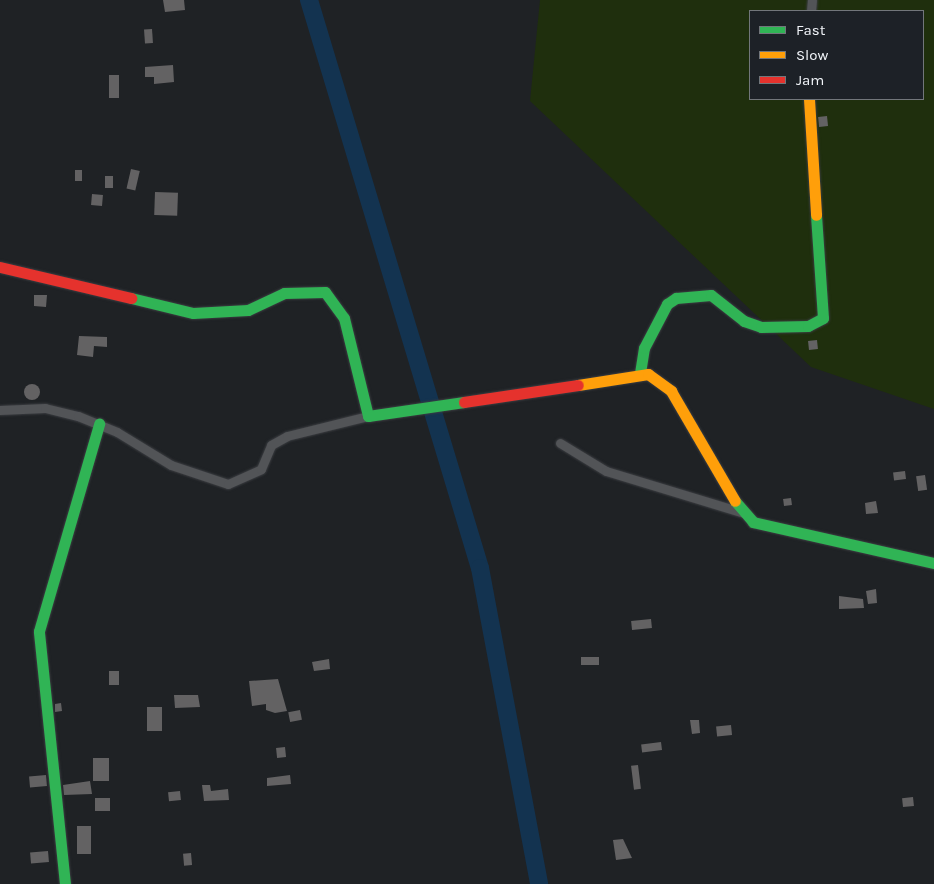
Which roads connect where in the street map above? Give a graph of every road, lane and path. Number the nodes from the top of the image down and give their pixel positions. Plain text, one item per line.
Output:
1 (809, 100) edge
2 (0, 267) edge
3 (640, 373) junction
4 (0, 410) edge
5 (369, 416) junction
6 (99, 424) junction
7 (560, 443) dead end
8 (744, 513) junction
9 (934, 563) edge
10 (65, 884) edge

1 - 3 street
2 - 5 street
3 - 5 street
3 - 8 street
4 - 6 street
5 - 6 street
6 - 10 street
7 - 8 street
8 - 9 street

